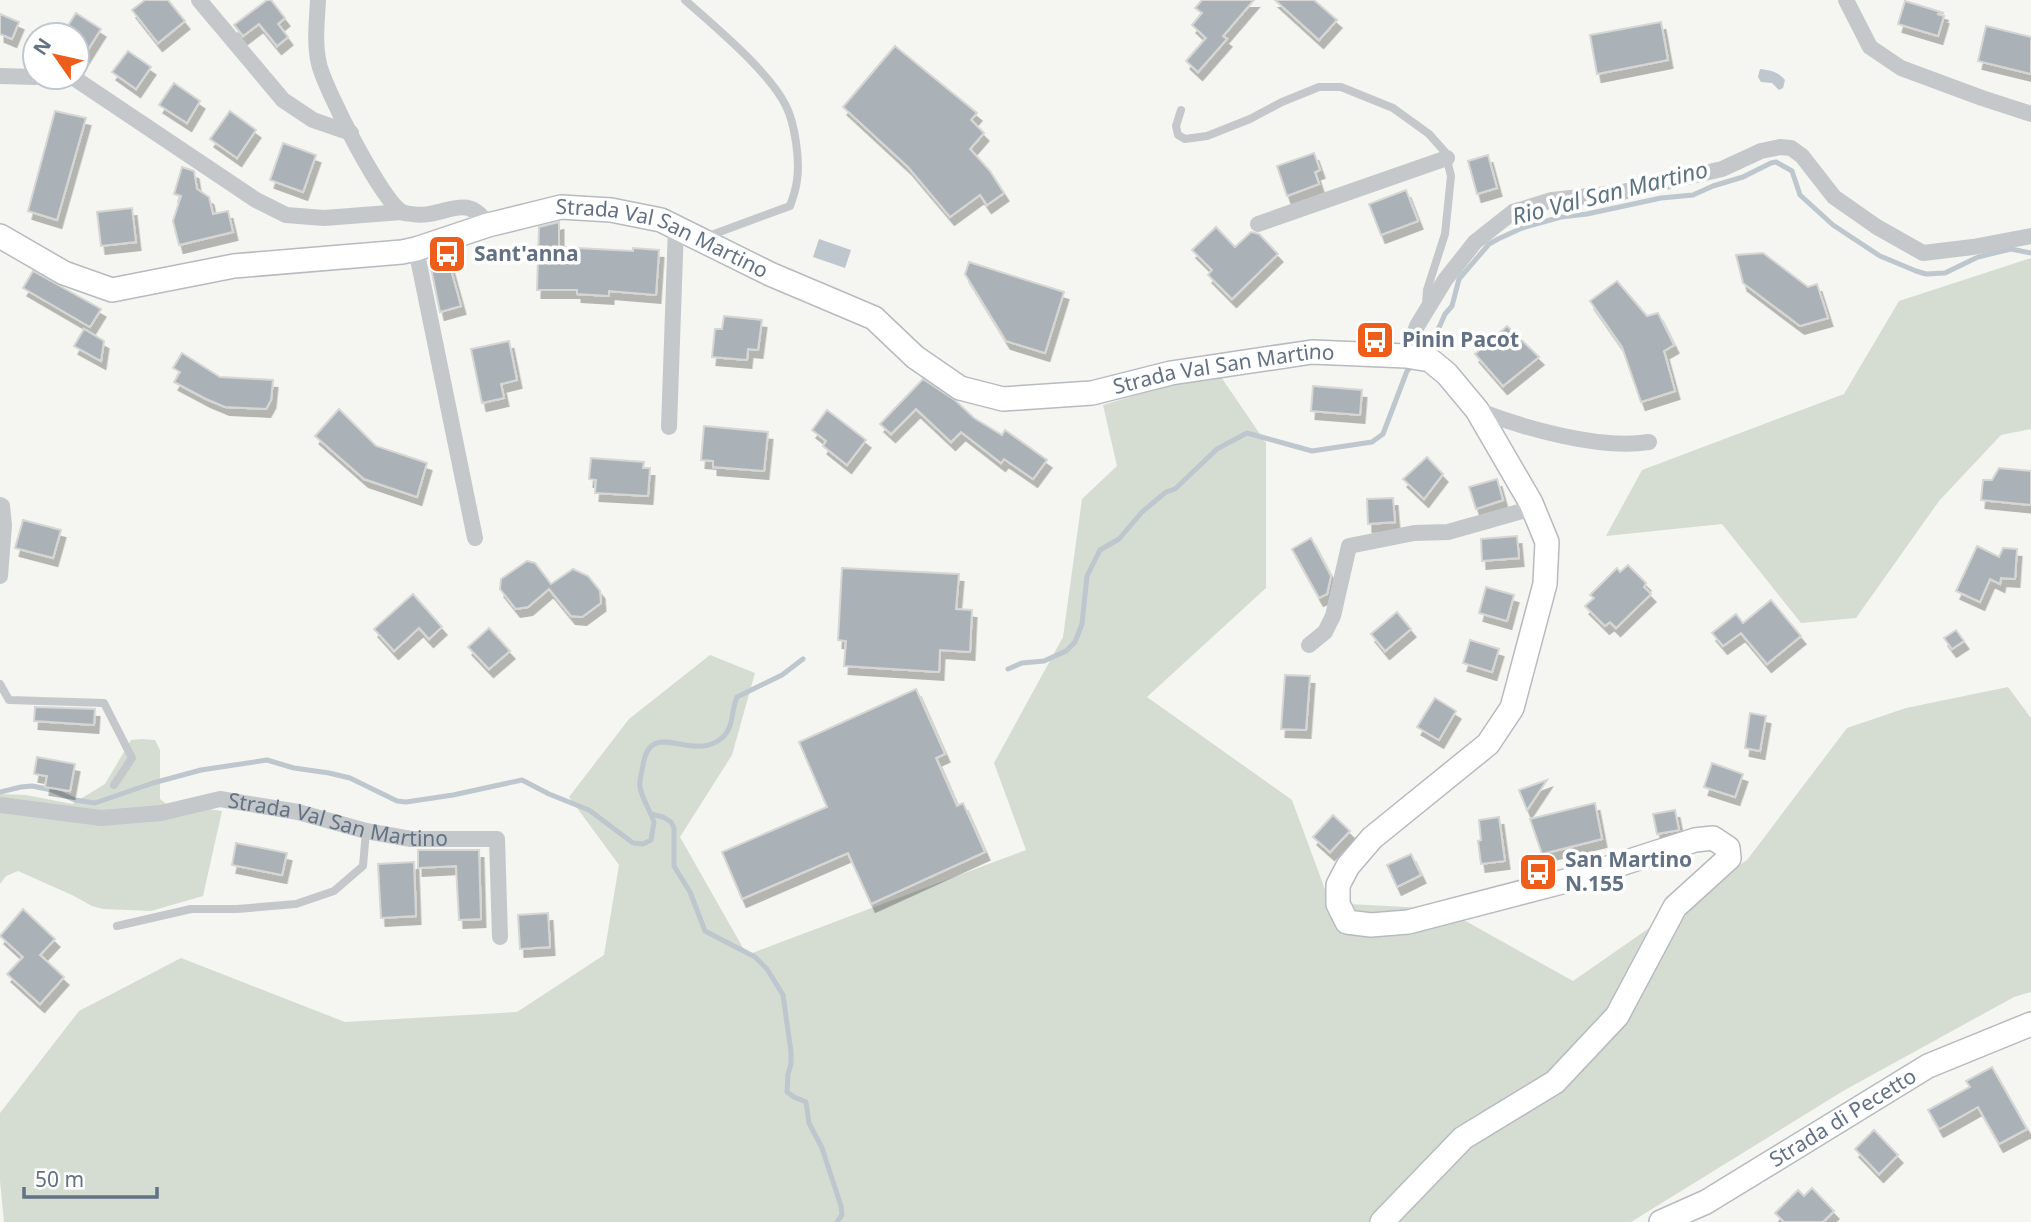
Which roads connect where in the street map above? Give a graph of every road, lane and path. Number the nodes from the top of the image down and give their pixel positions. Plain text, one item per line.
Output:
1 (199, 0) edge
2 (318, 0) edge
3 (685, 0) edge
4 (1846, 0) edge
5 (0, 76) edge
6 (21, 77) edge
7 (91, 90) edge
8 (1181, 110) dead end
9 (2031, 114) edge
10 (351, 133) junction
11 (1447, 158) junction
12 (402, 212) junction
13 (488, 225) junction
14 (1258, 225) dead end
15 (676, 227) junction
16 (0, 236) edge
17 (2031, 236) edge
18 (699, 239) junction
19 (416, 249) junction
20 (1426, 311) junction
21 (1406, 356) junction
22 (1477, 410) junction
23 (669, 426) dead end
24 (1649, 442) dead end
25 (0, 505) edge
26 (1533, 508) junction
27 (475, 538) dead end
28 (0, 576) edge
29 (1309, 645) dead end
30 (0, 684) edge
31 (114, 785) dead end
32 (0, 805) edge
33 (366, 831) junction
34 (117, 926) dead end
35 (500, 937) dead end
36 (2031, 1024) edge
37 (1382, 1222) edge
38 (1661, 1222) edge

1 - 10 street
2 - 10 street
3 - 18 lane
4 - 9 street
5 - 6 street
7 - 12 street
8 - 11 lane
10 - 12 street
11 - 14 street
11 - 20 lane
12 - 13 street
13 - 15 street, Strada Val San Martino
13 - 19 street, Strada Val San Martino
15 - 18 street, Strada Val San Martino
15 - 23 street
16 - 19 street, Strada Val San Martino
17 - 20 street
18 - 21 street, Strada Val San Martino
19 - 27 street
20 - 21 street
21 - 22 street, Strada Val San Martino
22 - 24 street
22 - 26 street, Strada Val San Martino
25 - 28 street
26 - 29 street
26 - 37 street, Strada Val San Martino
30 - 31 lane
32 - 33 street, Strada Val San Martino
33 - 34 lane
33 - 35 street, Strada Val San Martino
36 - 38 street, Strada di Pecetto

